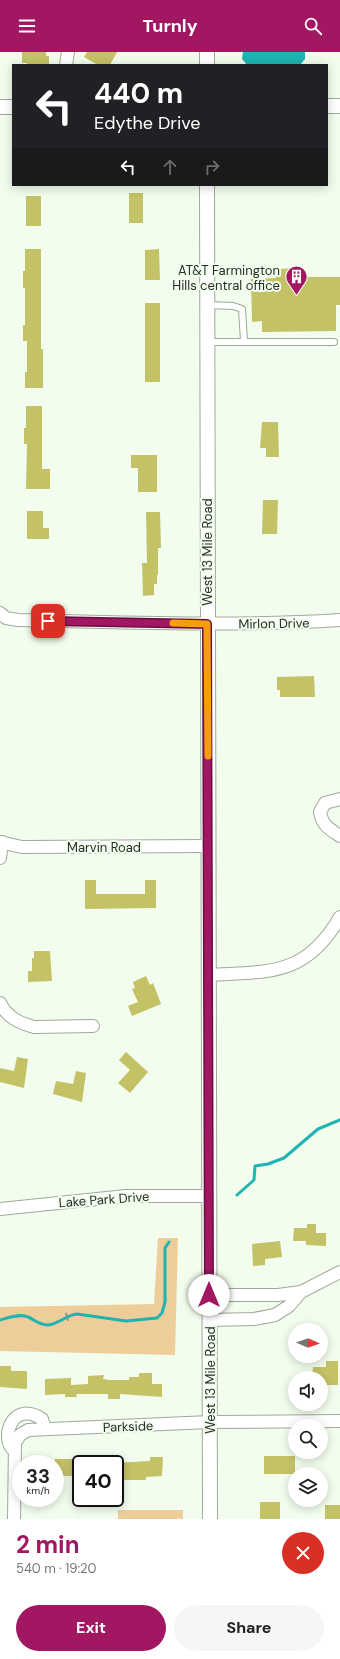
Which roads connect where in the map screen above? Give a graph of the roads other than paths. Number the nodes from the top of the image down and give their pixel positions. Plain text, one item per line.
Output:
1 (68, 52) edge
2 (207, 52) edge
3 (66, 64) edge
4 (207, 64) edge
5 (328, 106) edge
6 (340, 106) edge
7 (0, 107) edge
8 (12, 107) edge
9 (207, 186) edge
10 (207, 305) junction
11 (244, 341) junction
12 (207, 342) junction
13 (334, 342) dead end
14 (0, 613) edge
15 (340, 620) edge
16 (207, 624) junction
17 (340, 799) edge
18 (340, 836) edge
19 (1, 842) edge
20 (208, 846) junction
21 (0, 858) edge
22 (340, 918) edge
23 (209, 975) junction
24 (0, 1003) edge
25 (93, 1026) dead end
26 (209, 1196) junction
27 (0, 1209) edge
28 (340, 1272) edge
29 (301, 1292) junction
30 (209, 1295) junction
31 (209, 1320) junction
32 (340, 1421) edge
33 (210, 1422) junction
34 (45, 1429) junction
35 (14, 1450) junction
36 (14, 1519) edge
37 (210, 1519) edge

1 - 3 street
2 - 4 street
5 - 6 street
7 - 8 street
9 - 10 street, West 13 Mile Road
10 - 11 lane
10 - 12 street, West 13 Mile Road
11 - 12 lane
11 - 13 lane
12 - 16 street, West 13 Mile Road
14 - 16 street, Mirlon Drive
15 - 16 street, Mirlon Drive
16 - 20 street, West 13 Mile Road
17 - 18 street
19 - 20 street, Marvin Road
19 - 21 street
20 - 23 street, West 13 Mile Road
22 - 23 street
23 - 26 street, West 13 Mile Road
24 - 25 street
26 - 27 street, Lake Park Drive
26 - 30 street, West 13 Mile Road
28 - 29 street
29 - 30 street
29 - 31 street
30 - 31 street, West 13 Mile Road
31 - 33 street, West 13 Mile Road
32 - 33 street, Parkside
33 - 34 street, Parkside
33 - 37 street, West 13 Mile Road
34 - 35 street, Parkside
34 - 35 street
35 - 36 street, Parkside

